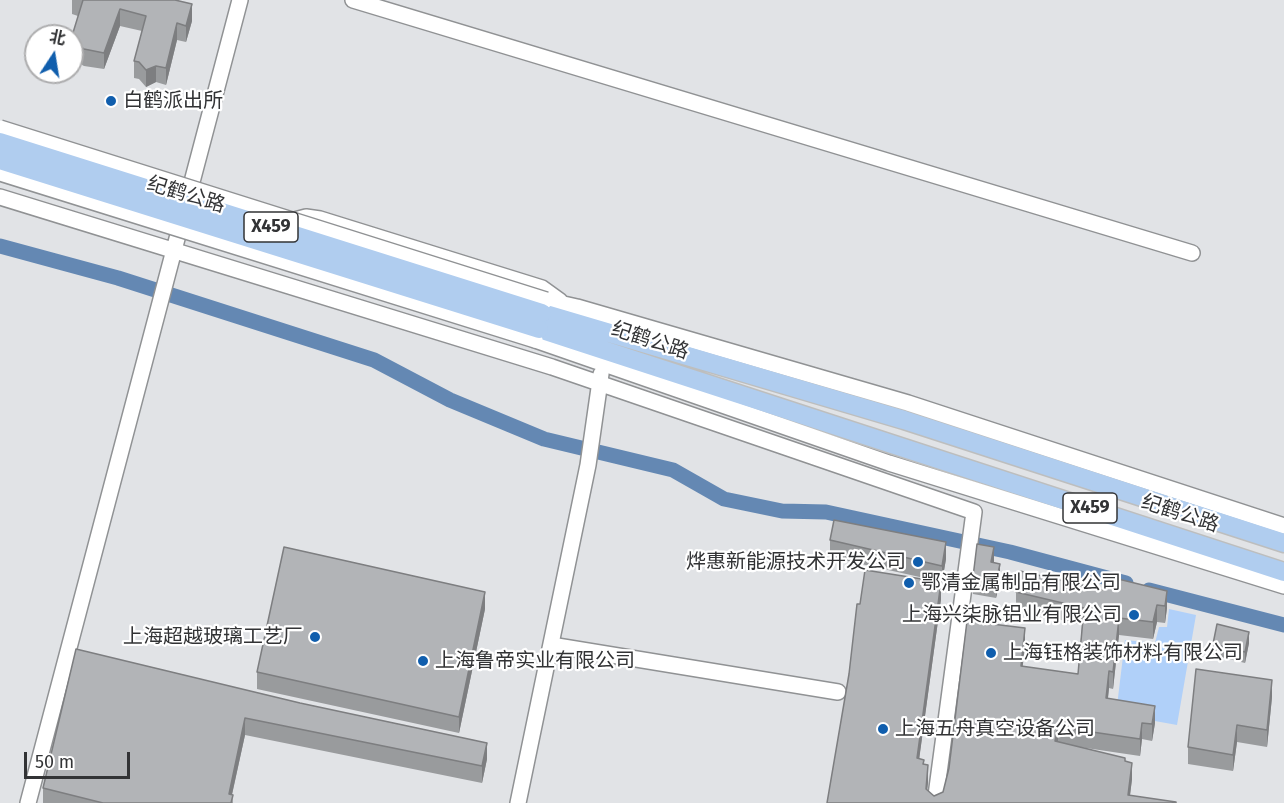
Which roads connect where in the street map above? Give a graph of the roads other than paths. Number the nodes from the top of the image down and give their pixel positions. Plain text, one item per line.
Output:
1 (240, 0) edge
2 (353, 0) edge
3 (0, 128) edge
4 (0, 141) edge
5 (0, 160) edge
6 (0, 173) edge
7 (0, 197) edge
8 (173, 250) junction
9 (1192, 253) dead end
10 (264, 278) junction
11 (562, 304) junction
12 (541, 320) junction
13 (605, 356) junction
14 (600, 383) junction
15 (906, 412) junction
16 (1284, 526) edge
17 (1284, 543) edge
18 (1284, 572) edge
19 (1284, 586) edge
20 (551, 645) junction
21 (838, 692) dead end
22 (28, 803) edge
23 (518, 803) edge
24 (935, 803) edge

1 - 8 street
2 - 9 street
3 - 12 street, bridge
4 - 12 main road, 纪鹤公路 / X459, bridge
5 - 12 main road, 纪鹤公路 / X459, bridge
6 - 12 street, bridge
7 - 8 street
8 - 10 street
8 - 22 street
10 - 11 street
10 - 14 street
11 - 12 street
11 - 15 street
12 - 13 main road, 纪鹤公路 / X459
12 - 15 main road, 纪鹤公路 / X459
13 - 14 street
13 - 18 main road, 纪鹤公路 / X459
13 - 19 street
14 - 20 street
14 - 24 street
15 - 16 street
15 - 17 main road, 纪鹤公路 / X459
20 - 21 street
20 - 23 street

